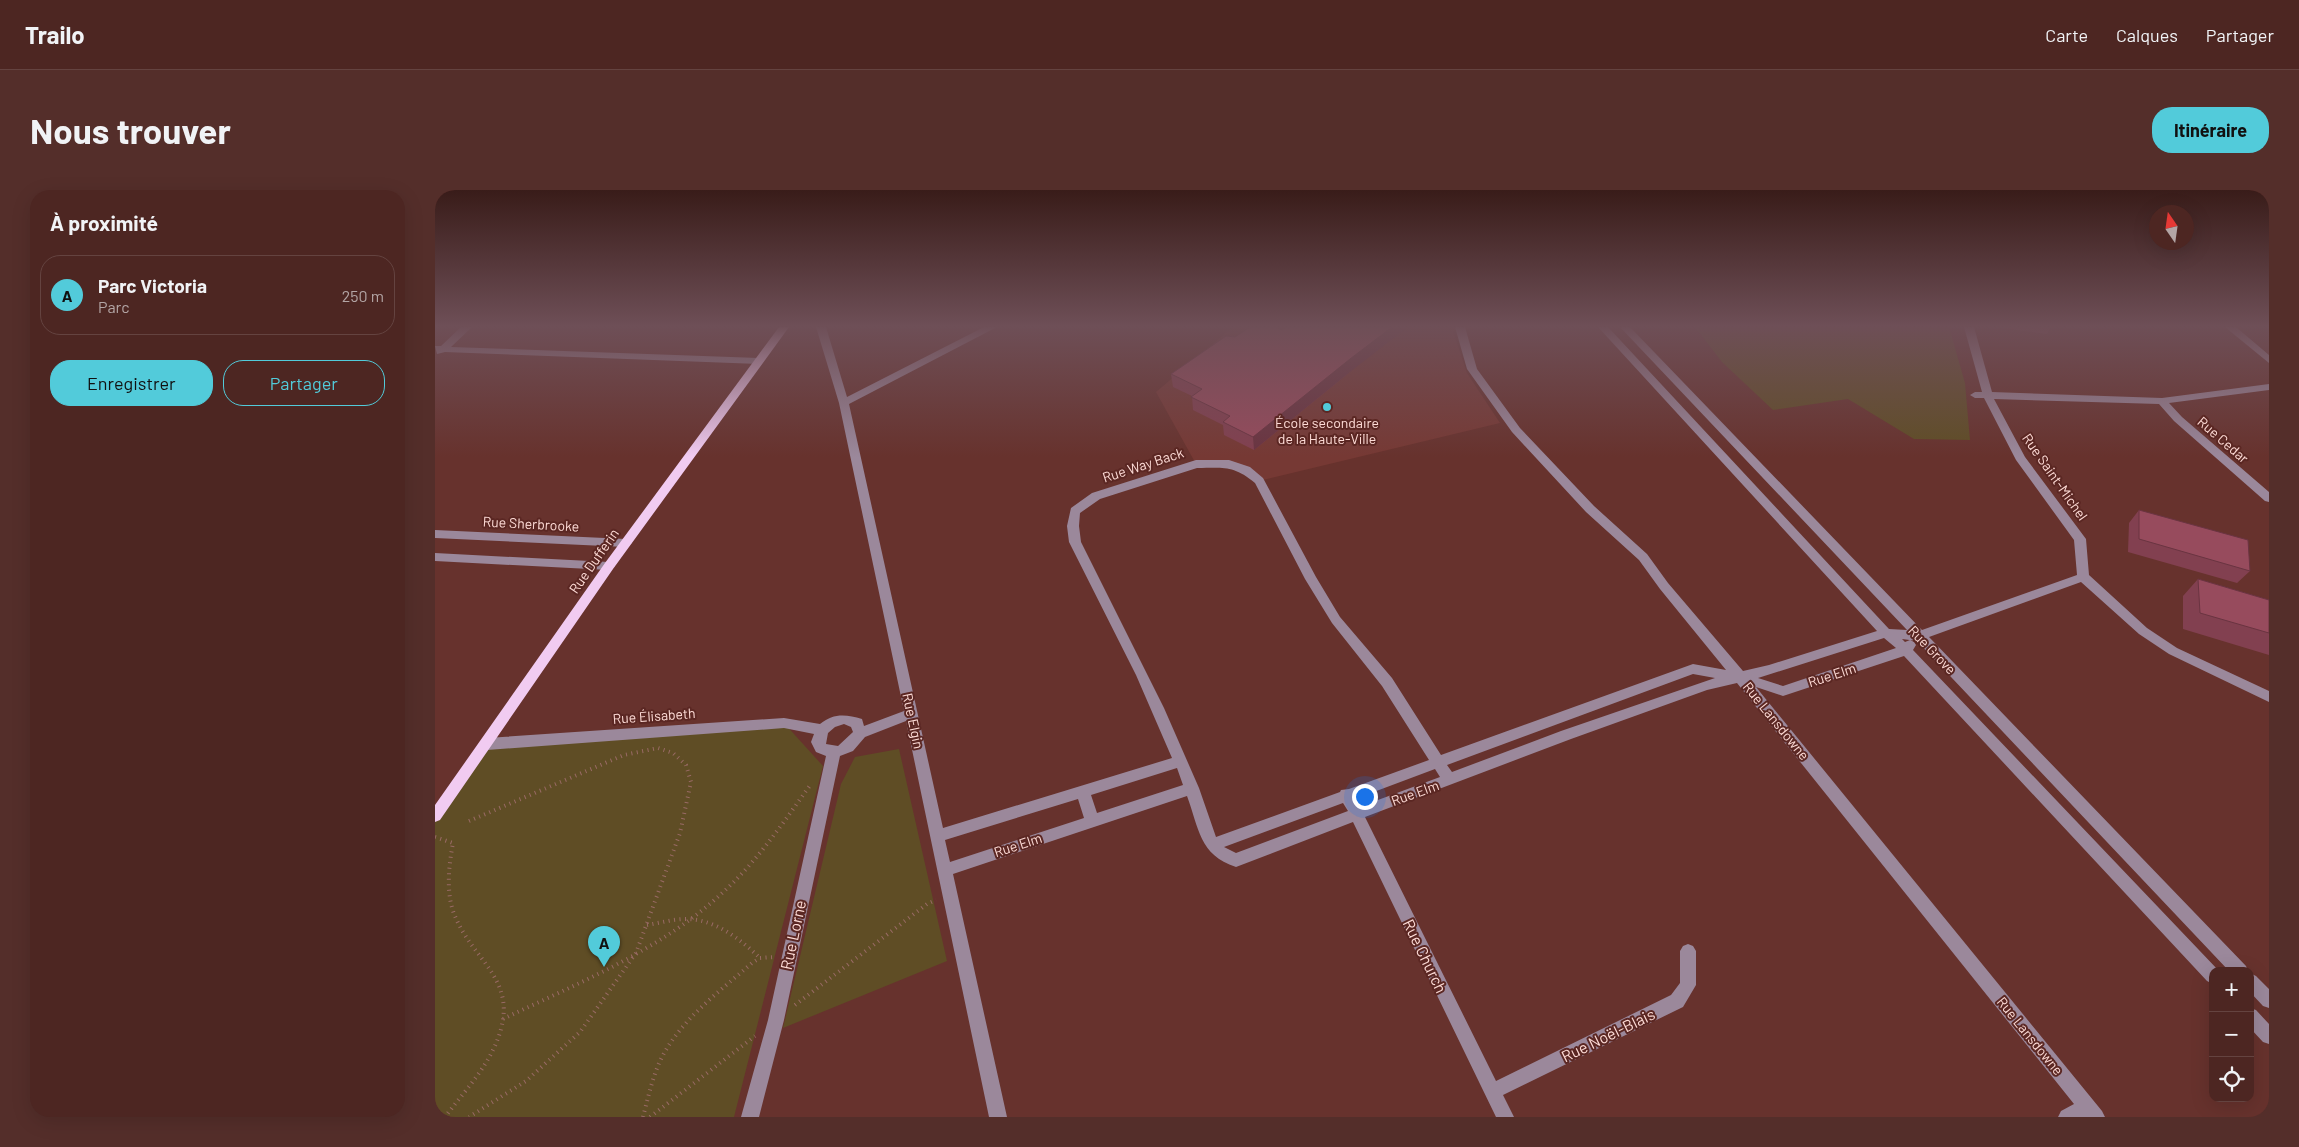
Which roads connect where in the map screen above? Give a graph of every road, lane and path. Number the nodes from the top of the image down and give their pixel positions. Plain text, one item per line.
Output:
1 (752, 370) edge
2 (834, 370) edge
3 (908, 370) edge
4 (1473, 370) edge
5 (1643, 370) edge
6 (1666, 370) edge
7 (1981, 370) edge
8 (2269, 387) edge
9 (1975, 395) dead end
10 (1988, 396) junction
11 (2162, 400) junction
12 (844, 403) junction
13 (2269, 498) edge
14 (435, 534) edge
15 (626, 544) junction
16 (435, 557) edge
17 (609, 566) junction
18 (2083, 577) junction
19 (1887, 633) junction
20 (1919, 636) junction
21 (1905, 650) junction
22 (1740, 677) junction
23 (2269, 697) edge
24 (911, 714) junction
25 (1554, 718) junction
26 (822, 730) junction
27 (860, 733) junction
28 (1566, 735) junction
29 (487, 744) junction
30 (834, 752) junction
31 (1439, 760) junction
32 (1181, 761) junction
33 (1449, 780) junction
34 (812, 782) dead end
35 (1192, 788) junction
36 (1083, 792) junction
37 (1346, 794) junction
38 (1356, 815) junction
39 (435, 816) edge
40 (469, 821) dead end
41 (1092, 821) junction
42 (937, 836) junction
43 (435, 838) edge
44 (1211, 845) junction
45 (945, 870) junction
46 (950, 896) junction
47 (689, 919) junction
48 (647, 925) junction
49 (1688, 951) dead end
50 (636, 953) junction
51 (789, 955) junction
52 (760, 958) junction
53 (2236, 967) edge
54 (2209, 972) edge
55 (2254, 985) edge
56 (2269, 1000) edge
57 (503, 1020) junction
58 (776, 1020) junction
59 (2254, 1020) edge
60 (2269, 1036) edge
61 (1492, 1092) junction
62 (2092, 1111) edge
63 (445, 1117) edge
64 (469, 1117) edge
65 (643, 1117) edge
66 (650, 1117) edge
67 (750, 1117) edge
68 (998, 1117) edge
69 (1505, 1117) edge
70 (2067, 1117) edge

1 - 15 main road, Rue Dufferin
2 - 12 street, Rue Elgin
3 - 12 street
4 - 22 street, Rue Lansdowne
5 - 19 street, Rue Grove
6 - 20 street, Rue Grove
7 - 10 street, Rue Saint-Michel
8 - 11 street
9 - 10 street
10 - 11 street
10 - 18 street, Rue Saint-Michel
11 - 13 street, Rue Cedar
12 - 24 street, Rue Elgin
14 - 15 street, Rue Sherbrooke
15 - 17 main road, Rue Dufferin
16 - 17 street
17 - 29 main road, Rue Dufferin
18 - 20 street, Rue Elm
18 - 23 street
19 - 20 street, Rue Elm
19 - 21 street, Rue Grove
19 - 22 street, Rue Elm
20 - 21 street, Rue Elm
20 - 53 street, Rue Grove
21 - 22 street, Rue Elm
21 - 54 street, Rue Grove
22 - 25 street, Rue Elm
22 - 28 street, Rue Elm
22 - 62 street, Rue Lansdowne
24 - 27 street
24 - 42 street, Rue Elgin
25 - 28 street
25 - 31 street, Rue Elm
26 - 27 street
26 - 29 street, Rue Élisabeth
26 - 30 street
27 - 30 street
28 - 33 street, Rue Elm
29 - 39 main road, Rue Dufferin
30 - 51 street, Rue Lorne
31 - 32 street, Rue Way Back
31 - 33 street, Rue Way Back
31 - 37 street, Rue Elm
32 - 35 street
32 - 36 street
33 - 38 street, Rue Elm
34 - 47 path
35 - 41 street, Rue Elm
35 - 44 street
36 - 41 street
36 - 42 street
37 - 38 street, Rue Church
37 - 44 street, Rue Elm
38 - 44 street, Rue Elm
38 - 61 street, Rue Church
40 - 48 path
41 - 45 street, Rue Elm
42 - 45 street, Rue Elgin
43 - 57 path
45 - 46 street, Rue Elgin
46 - 58 path
46 - 68 street, Rue Elgin
47 - 48 path
47 - 50 path
47 - 52 path
48 - 50 path
49 - 61 street, Rue Noël-Blais
50 - 57 path
50 - 64 path
51 - 52 path
51 - 58 street, Rue Lorne
52 - 65 path
55 - 56 street
57 - 63 path
58 - 66 path
58 - 67 street, Rue Lorne
59 - 60 street
61 - 69 street, Rue Church
62 - 70 street

